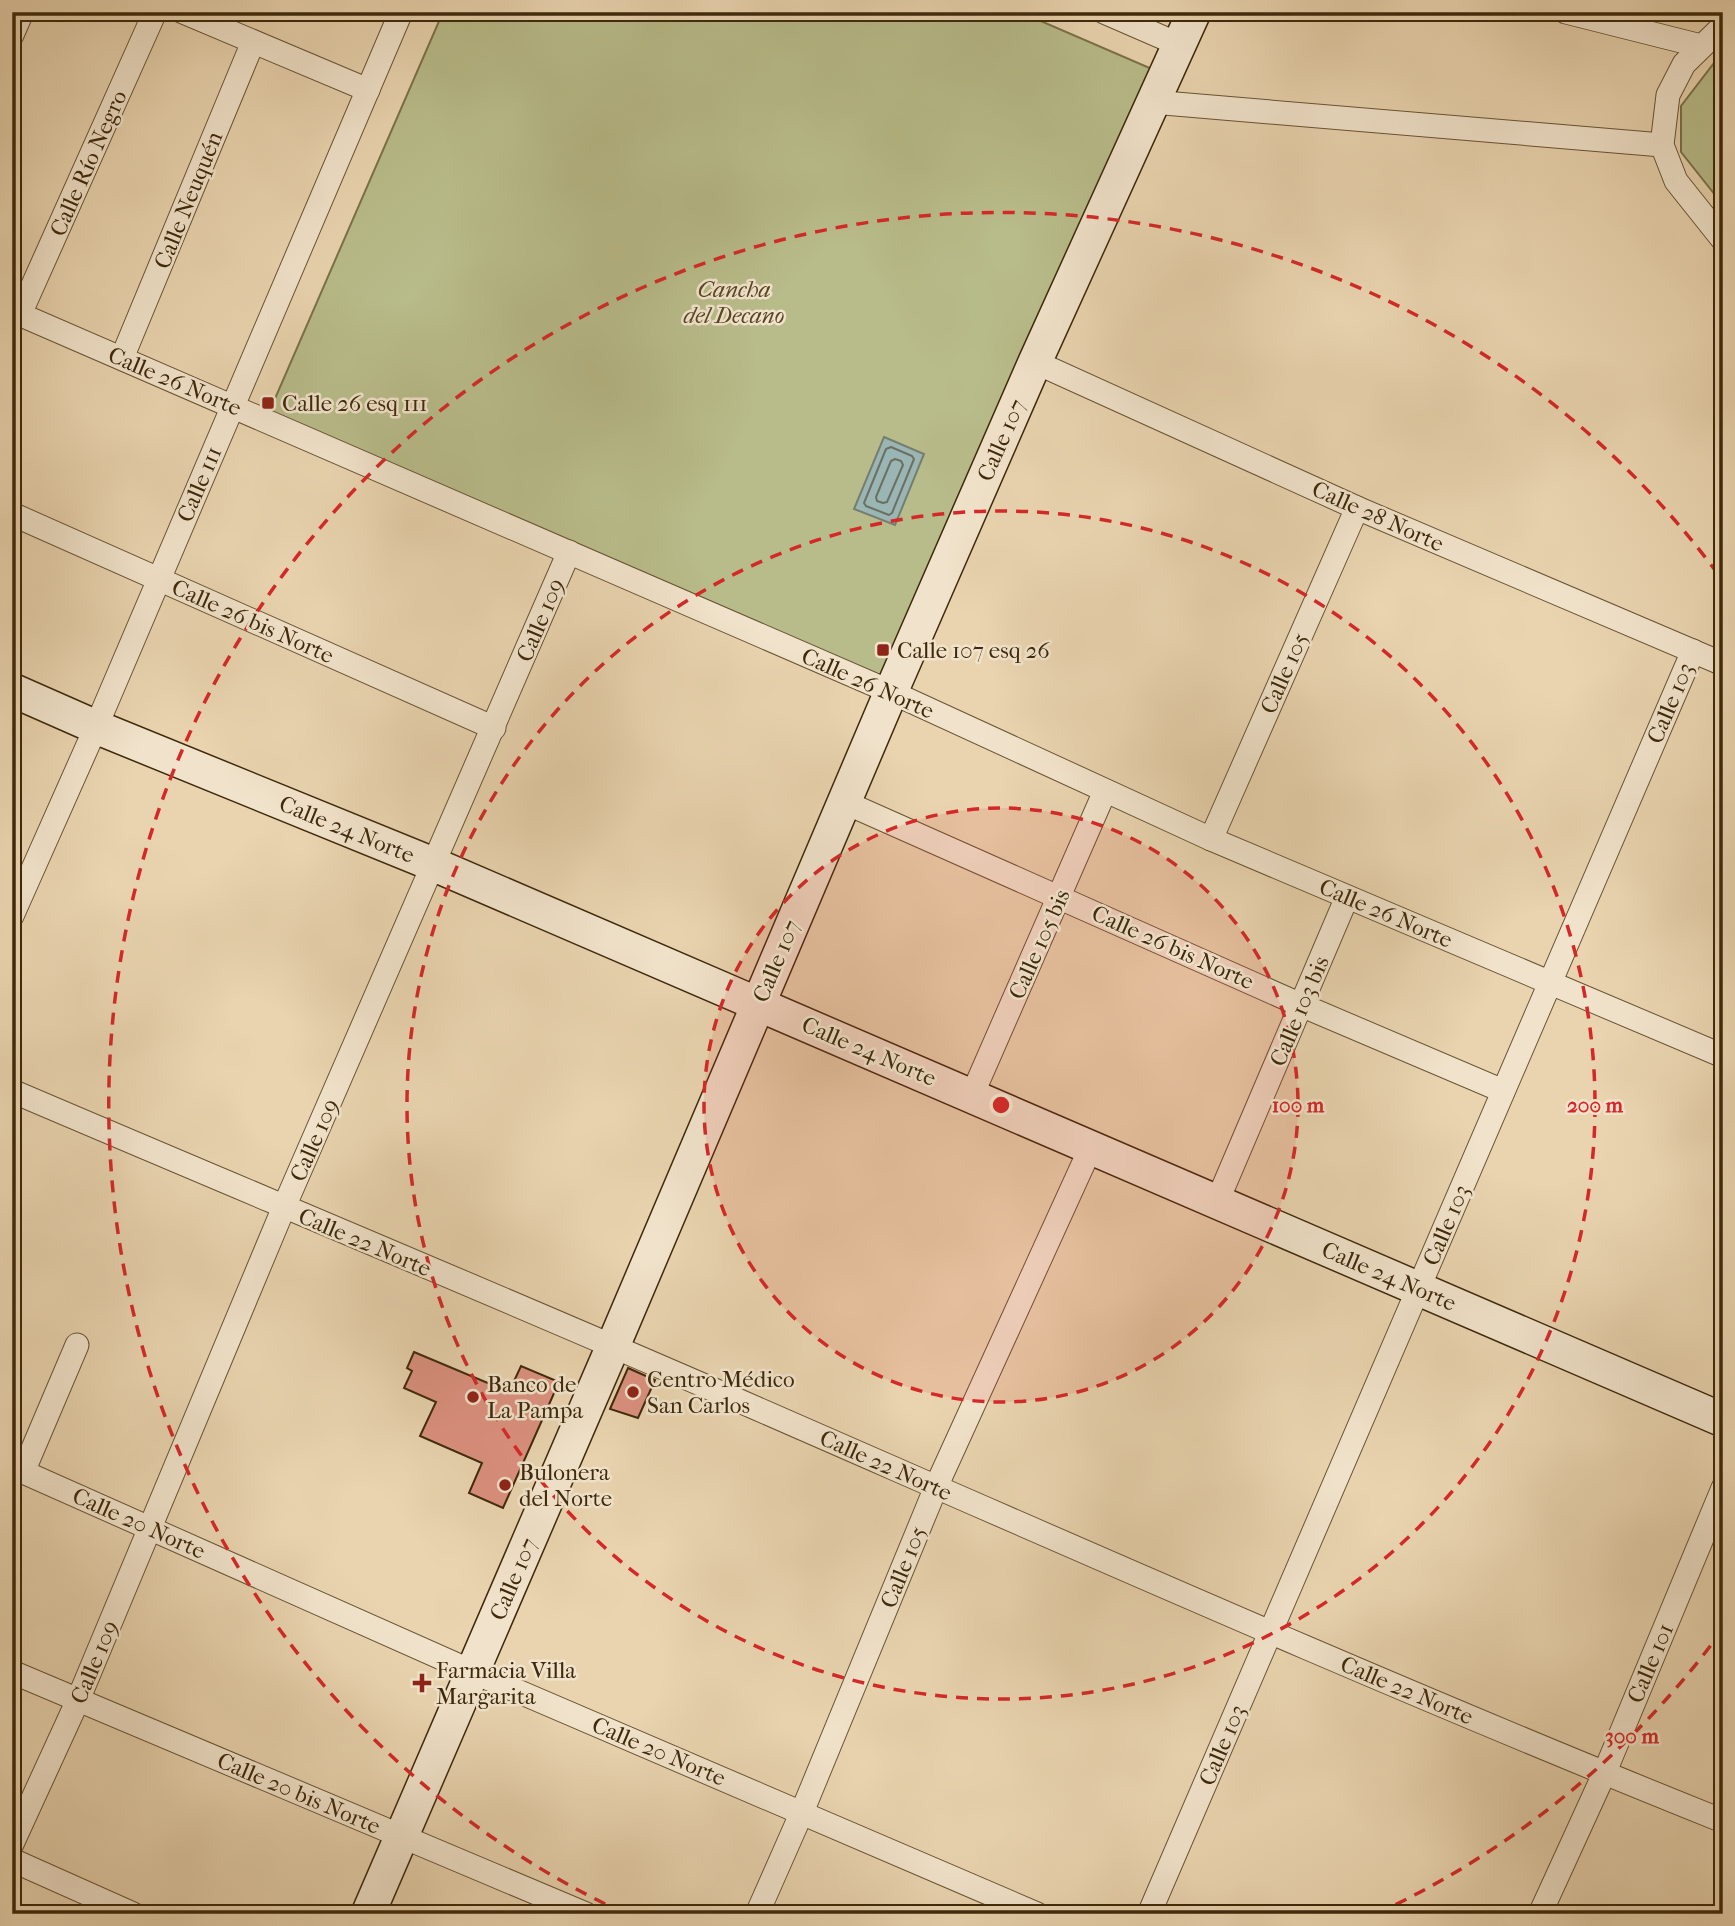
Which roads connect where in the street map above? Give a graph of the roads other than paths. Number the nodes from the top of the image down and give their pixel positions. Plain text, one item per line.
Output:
1 (22, 12) edge
2 (155, 12) edge
3 (183, 12) edge
4 (401, 12) edge
5 (1104, 12) edge
6 (1194, 12) edge
7 (1566, 12) edge
8 (1723, 26) edge
9 (12, 35) edge
10 (253, 42) junction
11 (1180, 45) junction
12 (1702, 46) junction
13 (368, 90) junction
14 (1152, 102) junction
15 (1662, 145) junction
16 (1723, 240) edge
17 (16, 313) edge
18 (122, 358) junction
19 (1035, 362) junction
20 (232, 406) junction
21 (1357, 508) junction
22 (12, 514) edge
23 (569, 552) junction
24 (158, 579) junction
25 (1692, 651) junction
26 (1723, 664) edge
27 (12, 690) edge
28 (891, 692) junction
29 (96, 727) junction
30 (494, 727) junction
31 (1105, 791) junction
32 (844, 802) junction
33 (1211, 839) junction
34 (435, 865) junction
35 (17, 890) edge
36 (1060, 897) junction
37 (1347, 897) junction
38 (12, 916) edge
39 (1550, 982) junction
40 (757, 1004) junction
41 (1301, 1004) junction
42 (1723, 1056) edge
43 (12, 1091) edge
44 (1503, 1091) junction
45 (972, 1096) junction
46 (1091, 1147) junction
47 (1217, 1202) junction
48 (284, 1207) junction
49 (1419, 1289) junction
50 (77, 1345) dead end
51 (613, 1346) junction
52 (1723, 1420) edge
53 (18, 1470) edge
54 (936, 1487) junction
55 (1723, 1488) edge
56 (150, 1527) junction
57 (1270, 1633) junction
58 (12, 1672) edge
59 (473, 1672) junction
60 (78, 1700) junction
61 (1604, 1774) junction
62 (802, 1812) junction
63 (1723, 1821) edge
64 (402, 1836) junction
65 (12, 1844) edge
66 (12, 1860) edge
67 (133, 1914) edge
68 (368, 1914) edge
69 (586, 1914) edge
70 (757, 1914) edge
71 (1037, 1914) edge
72 (1149, 1914) edge
73 (1540, 1914) edge

1 - 9 street
2 - 17 street, Calle Río Negro
3 - 10 street
4 - 13 street, Calle 111
5 - 11 street
6 - 11 street, Calle 107
7 - 12 street
8 - 12 street
10 - 13 street
10 - 18 street, Calle Neuquén
11 - 14 street, Calle 107
12 - 15 street
13 - 20 street, Calle 111
14 - 15 street
14 - 19 street, Calle 107
15 - 16 street
17 - 18 street, Calle 26 Norte
18 - 20 street, Calle 26 Norte
19 - 21 street, Calle 28 Norte
19 - 28 street, Calle 107
20 - 23 street, Calle 26 Norte
20 - 24 street, Calle 111
21 - 25 street, Calle 28 Norte
21 - 33 street, Calle 105
22 - 24 street, Calle 26 bis Norte
23 - 28 street, Calle 26 Norte
23 - 30 street, Calle 109
24 - 29 street, Calle 111
24 - 30 street, Calle 26 bis Norte
25 - 26 street, Calle 28 Norte
25 - 39 street, Calle 103
27 - 29 street, Calle 24 Norte
28 - 31 street, Calle 26 Norte
28 - 32 street, Calle 107
29 - 34 street, Calle 24 Norte
29 - 35 street, Calle 111
30 - 34 street, Calle 109
31 - 33 street, Calle 26 Norte
31 - 36 street, Calle 105 bis
32 - 36 street, Calle 26 bis Norte
32 - 40 street, Calle 107
33 - 37 street, Calle 26 Norte
34 - 40 street, Calle 24 Norte
34 - 48 street, Calle 109
35 - 38 street, Calle 111
36 - 41 street, Calle 26 bis Norte
36 - 45 street, Calle 105 bis
37 - 39 street, Calle 26 Norte
37 - 41 street, Calle 103 bis
39 - 42 street, Calle 26 Norte
39 - 44 street, Calle 103
40 - 45 street, Calle 24 Norte
40 - 51 street, Calle 107
41 - 44 street, Calle 26 bis Norte
41 - 47 street, Calle 103 bis
43 - 48 street, Calle 22 Norte
44 - 49 street, Calle 103
45 - 46 street, Calle 24 Norte
46 - 47 street, Calle 24 Norte
46 - 54 street, Calle 105
47 - 49 street, Calle 24 Norte
48 - 51 street, Calle 22 Norte
48 - 56 street, Calle 109
49 - 52 street, Calle 24 Norte
49 - 57 street, Calle 103
50 - 53 street
51 - 54 street, Calle 22 Norte
51 - 59 street, Calle 107
53 - 56 street, Calle 20 Norte
54 - 57 street, Calle 22 Norte
54 - 62 street, Calle 105
55 - 61 street, Calle 101
56 - 59 street, Calle 20 Norte
56 - 60 street, Calle 109
57 - 61 street, Calle 22 Norte
57 - 72 street, Calle 103
58 - 60 street, Calle 20 bis Norte
59 - 62 street, Calle 20 Norte
59 - 64 street, Calle 107
60 - 64 street, Calle 20 bis Norte
60 - 65 street, Calle 109
61 - 63 street, Calle 22 Norte
61 - 73 street, Calle 101
62 - 70 street, Calle 105
62 - 71 street, Calle 20 Norte
64 - 68 street, Calle 107
64 - 69 street, Calle 20 bis Norte
66 - 67 street

